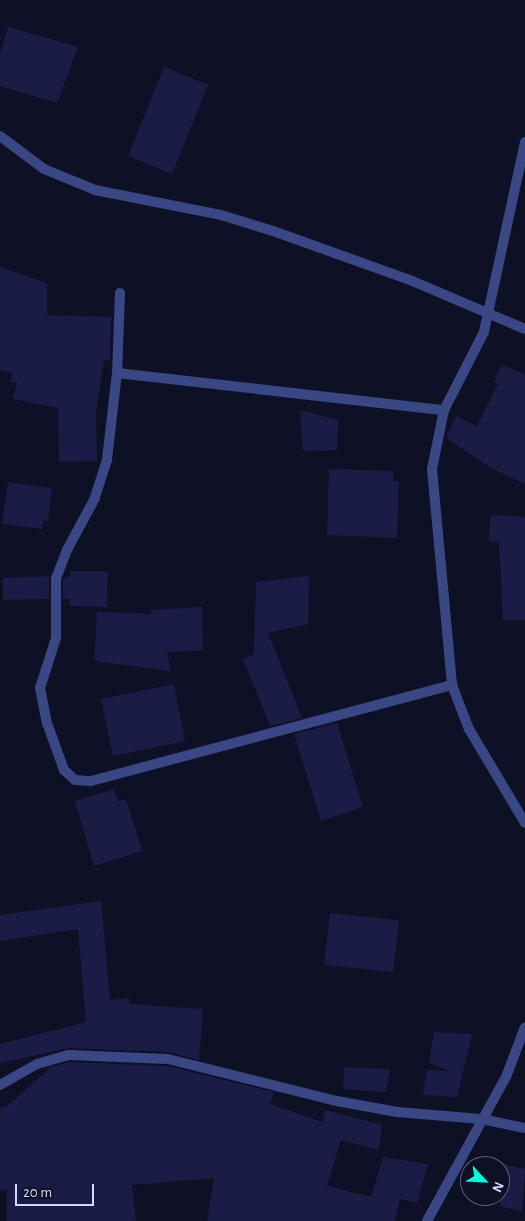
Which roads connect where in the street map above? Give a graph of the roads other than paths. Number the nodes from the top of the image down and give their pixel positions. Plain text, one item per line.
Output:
1 (0, 136) edge
2 (525, 142) edge
3 (120, 293) dead end
4 (488, 314) junction
5 (525, 329) edge
6 (117, 373) junction
7 (444, 410) junction
8 (452, 685) junction
9 (525, 823) edge
10 (525, 1027) edge
11 (0, 1085) edge
12 (482, 1119) junction
13 (525, 1128) edge
14 (427, 1221) edge

1 - 4 street
2 - 4 street
3 - 6 street
4 - 5 street
4 - 7 street
6 - 7 street
6 - 8 street
7 - 8 street
8 - 9 street
10 - 12 street
11 - 12 street
12 - 13 street
12 - 14 street

